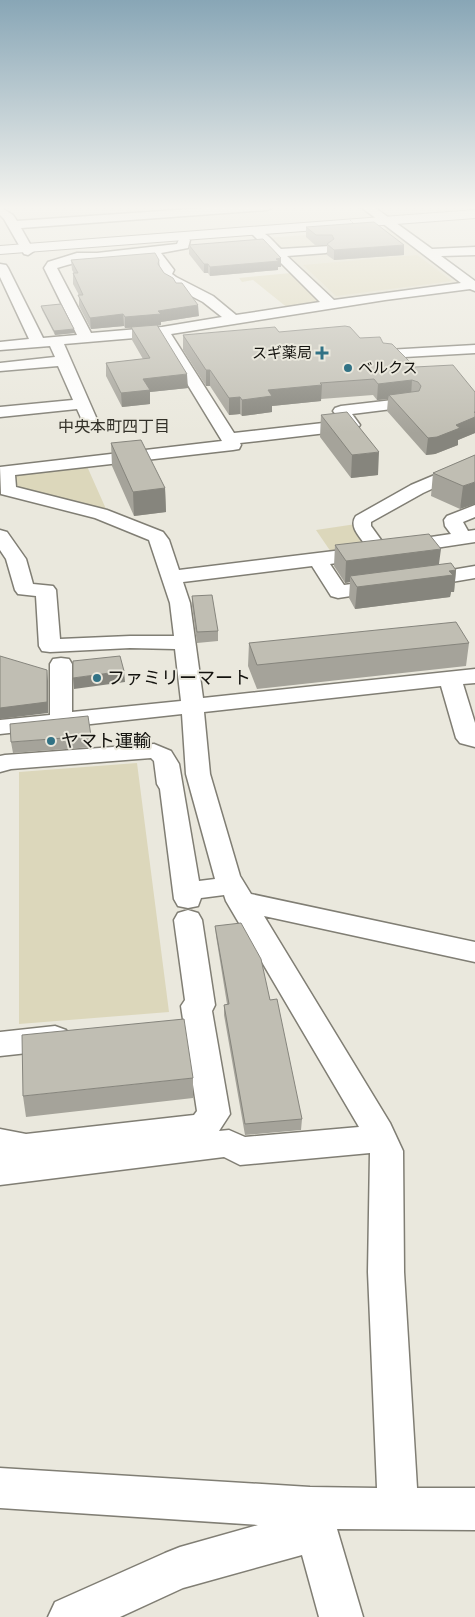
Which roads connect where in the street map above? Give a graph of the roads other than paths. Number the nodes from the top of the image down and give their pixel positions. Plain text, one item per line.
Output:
1 (9, 282) edge
2 (57, 282) edge
3 (176, 282) edge
4 (308, 282) edge
5 (474, 286) edge
6 (331, 305) junction
7 (233, 320) junction
8 (162, 331) junction
9 (86, 338) junction
10 (55, 341) junction
11 (38, 343) junction
12 (0, 346) edge
13 (475, 349) edge
14 (387, 354) edge
15 (63, 361) junction
16 (0, 367) edge
17 (410, 403) edge
18 (82, 404) junction
19 (0, 412) edge
20 (91, 424) dead end
21 (229, 439) junction
22 (475, 464) edge
23 (4, 489) edge
24 (475, 510) edge
25 (0, 536) edge
26 (470, 540) edge
27 (379, 550) junction
28 (318, 560) junction
29 (475, 572) edge
30 (173, 576) junction
31 (185, 643) junction
32 (61, 664) dead end
33 (475, 676) edge
34 (450, 678) junction
35 (193, 707) junction
36 (61, 721) junction
37 (0, 727) edge
38 (475, 740) edge
39 (0, 765) edge
40 (236, 893) junction
41 (188, 903) junction
42 (475, 952) edge
43 (85, 1035) edge
44 (0, 1044) edge
45 (382, 1139) junction
46 (0, 1142) edge
47 (0, 1171) edge
48 (0, 1488) edge
49 (398, 1507) junction
50 (475, 1509) edge
51 (313, 1519) junction
52 (70, 1617) edge
53 (341, 1617) edge

1 - 11 street
2 - 9 street
3 - 7 street
4 - 6 street
5 - 6 street
6 - 7 street
7 - 8 street
8 - 9 street
8 - 21 street
9 - 10 street
10 - 11 street
10 - 15 street
11 - 12 street
13 - 14 street
15 - 16 street
15 - 18 street
17 - 21 street
18 - 19 street
18 - 20 street
21 - 23 street
22 - 27 street
23 - 30 street
24 - 26 street
25 - 31 street
26 - 27 street
27 - 28 street
28 - 29 street
28 - 30 street
30 - 31 street
31 - 35 street
32 - 36 street
33 - 34 street
34 - 35 street
34 - 38 street
35 - 36 street
35 - 40 street
36 - 37 street
39 - 41 street
40 - 41 street
40 - 42 street
40 - 45 street
41 - 46 street
43 - 44 street
45 - 47 street
45 - 49 street
48 - 51 street
49 - 50 street
49 - 51 street
51 - 52 street
51 - 53 street

